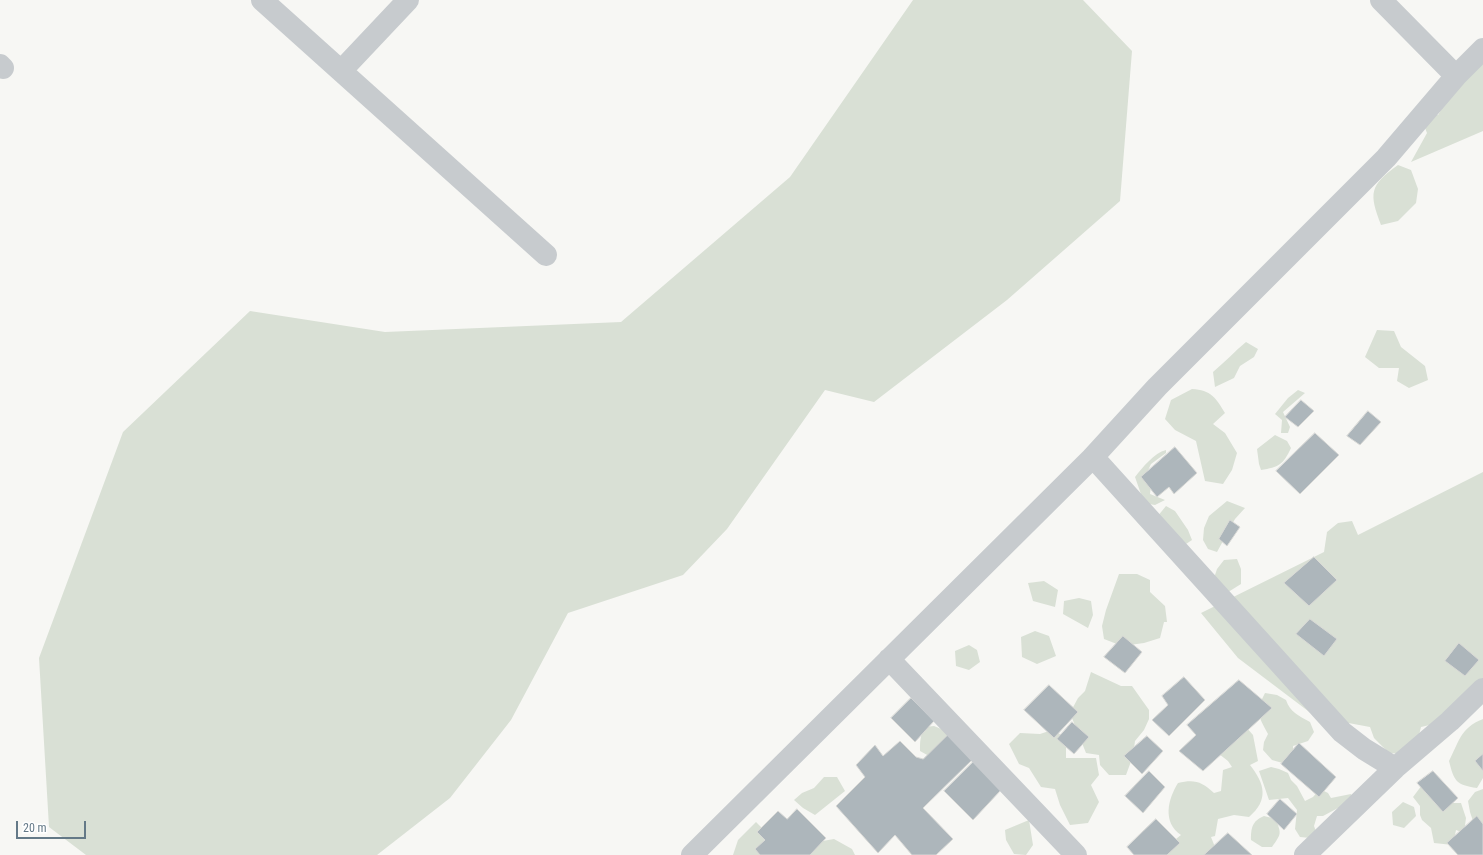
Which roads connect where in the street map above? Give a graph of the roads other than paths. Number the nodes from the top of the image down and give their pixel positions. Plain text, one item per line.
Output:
1 (262, 0) edge
2 (408, 0) edge
3 (1381, 0) edge
4 (1483, 49) edge
5 (341, 71) junction
6 (1456, 76) junction
7 (546, 255) dead end
8 (1093, 457) junction
9 (890, 659) junction
10 (1483, 689) edge
11 (1395, 768) junction
12 (700, 852) edge
13 (1076, 855) edge
14 (1305, 855) edge

1 - 5 street
2 - 5 street
3 - 6 street
4 - 6 street
5 - 7 street
6 - 8 street
8 - 9 street
8 - 11 street
9 - 12 street
9 - 13 street
10 - 11 street
11 - 14 street

